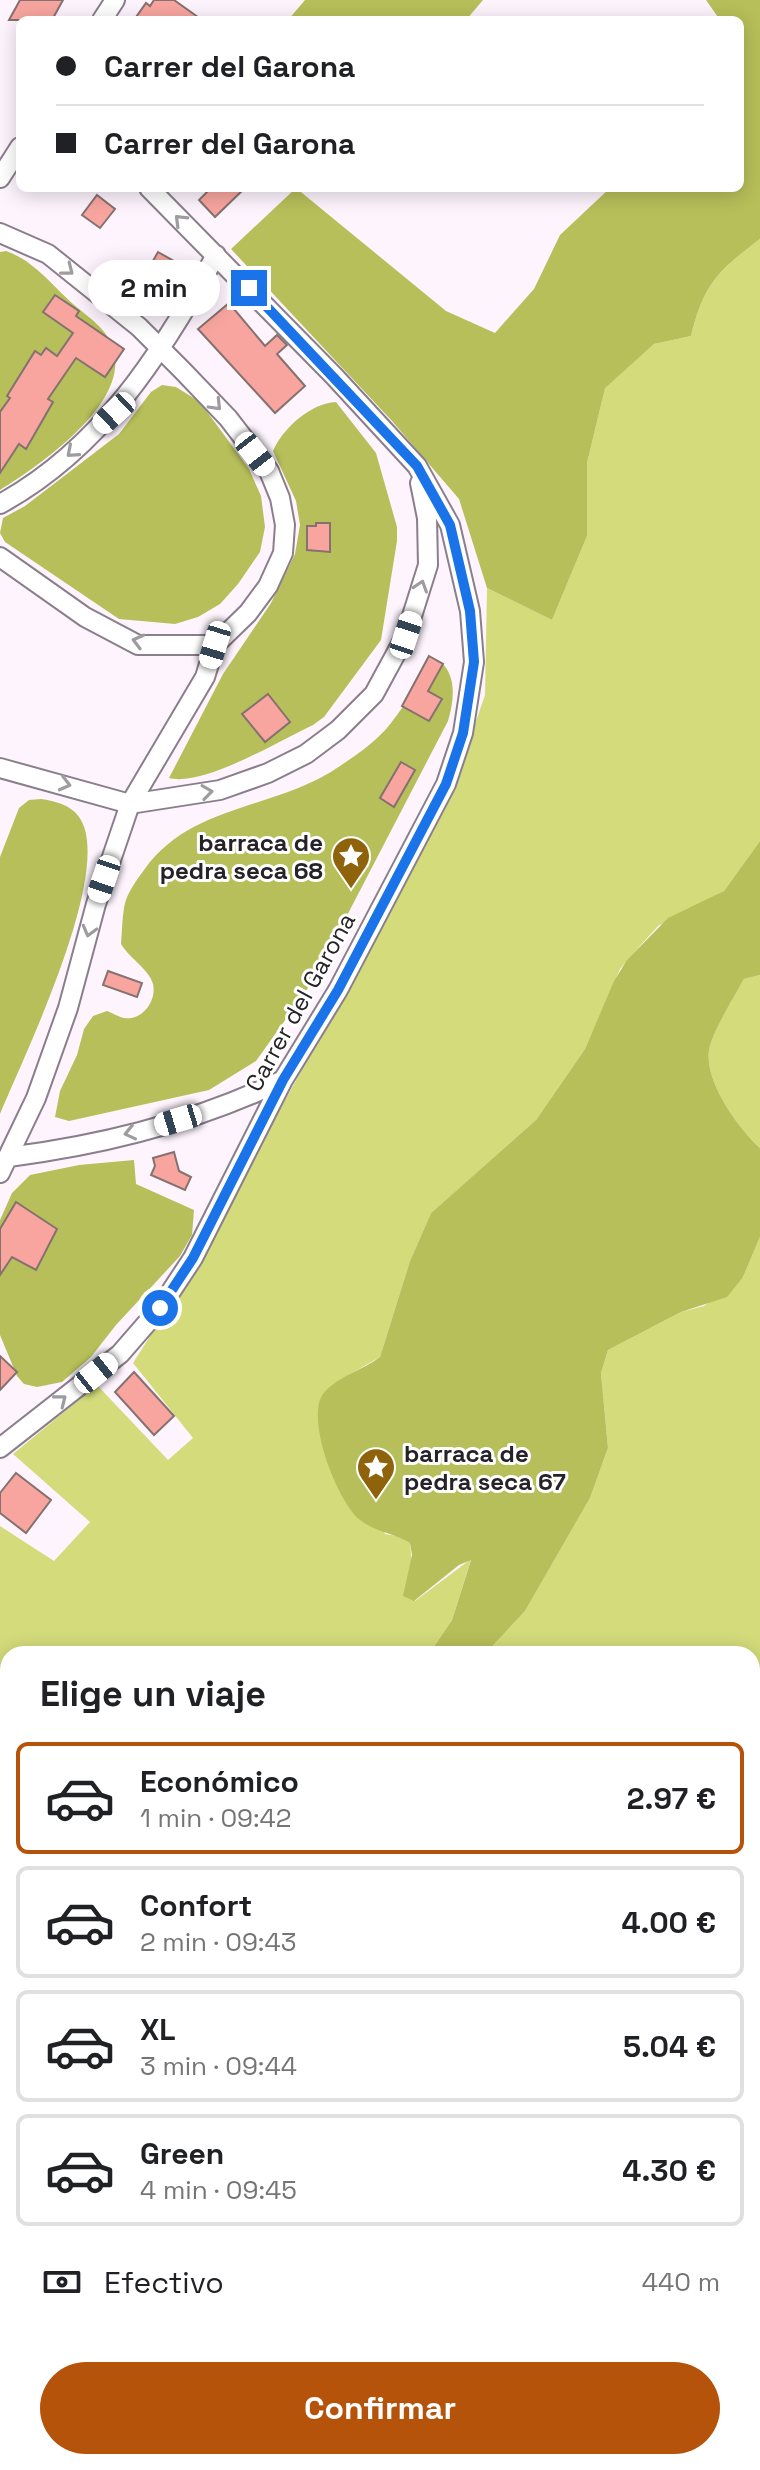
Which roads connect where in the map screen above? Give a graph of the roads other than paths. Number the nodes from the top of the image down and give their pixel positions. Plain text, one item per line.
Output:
1 (16, 153) edge
2 (0, 178) edge
3 (153, 192) edge
4 (0, 233) edge
5 (216, 255) junction
6 (160, 351) junction
7 (417, 466) junction
8 (0, 504) edge
9 (0, 557) edge
10 (215, 645) junction
11 (0, 768) edge
12 (130, 804) junction
13 (283, 1080) junction
14 (5, 1165) edge
15 (0, 1448) edge

1 - 2 street
5 -> 3 street, Carrer del Garona
4 -> 6 street
5 - 6 street
5 - 7 street, Carrer del Garona
6 -> 8 street
6 -> 10 street
12 -> 7 street
7 - 13 street, Carrer del Garona
10 -> 9 street
10 - 12 street
11 -> 12 street
12 -> 14 street
13 -> 14 street
15 -> 13 street, Carrer del Garona

